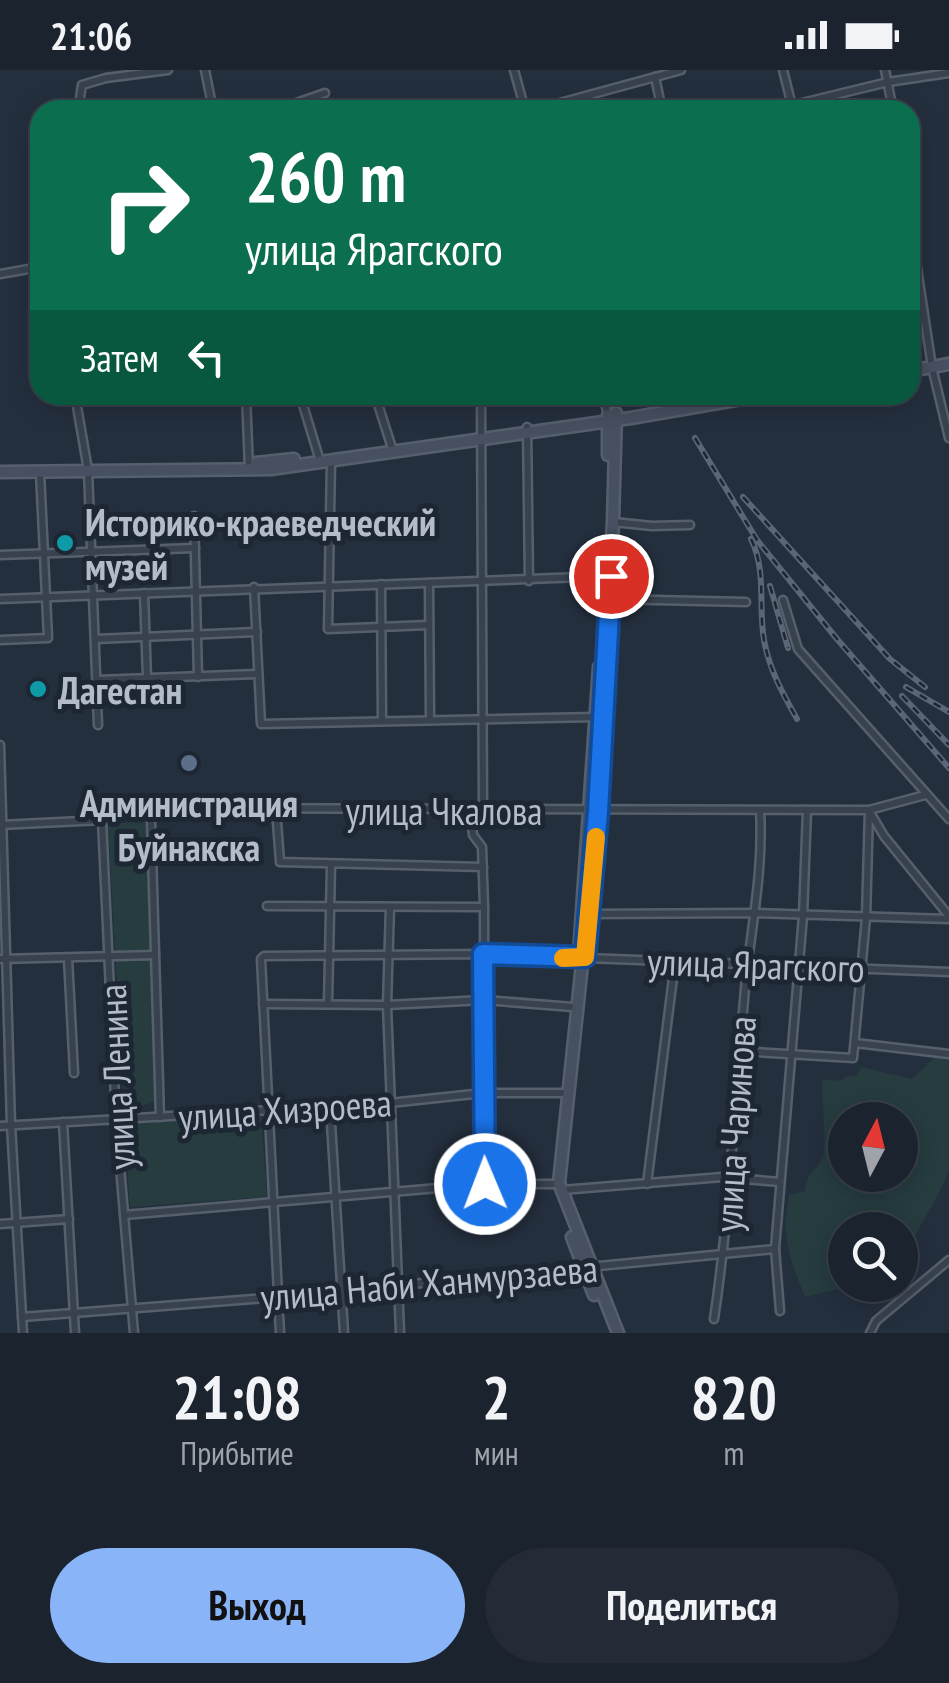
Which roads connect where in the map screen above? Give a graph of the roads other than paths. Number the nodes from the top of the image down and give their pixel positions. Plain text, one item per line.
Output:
1 (162, 70) edge
2 (206, 70) edge
3 (524, 70) edge
4 (681, 70) edge
5 (782, 70) edge
6 (885, 70) edge
7 (514, 71) edge
8 (949, 73) edge
9 (655, 77) junction
10 (888, 82) junction
11 (326, 93) dead end
12 (79, 100) edge
13 (211, 100) edge
14 (305, 100) edge
15 (522, 100) edge
16 (571, 100) edge
17 (660, 100) edge
18 (790, 100) edge
19 (822, 100) edge
20 (891, 100) edge
21 (30, 270) edge
22 (0, 274) edge
23 (920, 287) edge
24 (949, 362) edge
25 (932, 364) junction
26 (920, 366) edge
27 (77, 405) edge
28 (246, 405) edge
29 (304, 405) edge
30 (378, 405) edge
31 (481, 405) edge
32 (607, 405) edge
33 (675, 405) edge
34 (612, 417) junction
35 (528, 430) junction
36 (482, 436) junction
37 (949, 438) edge
38 (393, 449) junction
39 (323, 460) junction
40 (249, 466) junction
41 (87, 468) junction
42 (0, 469) edge
43 (40, 471) junction
44 (194, 516) dead end
45 (614, 522) junction
46 (690, 525) dead end
47 (195, 548) junction
48 (91, 552) junction
49 (43, 554) junction
50 (0, 555) edge
51 (607, 576) junction
52 (480, 582) junction
53 (530, 582) junction
54 (429, 583) junction
55 (382, 584) junction
56 (328, 586) junction
57 (254, 587) junction
58 (195, 591) junction
59 (144, 593) junction
60 (92, 595) junction
61 (46, 597) junction
62 (0, 599) edge
63 (610, 599) junction
64 (783, 600) dead end
65 (746, 602) dead end
66 (429, 625) junction
67 (381, 627) junction
68 (257, 632) junction
69 (196, 636) junction
70 (146, 638) junction
71 (96, 639) junction
72 (0, 640) edge
73 (258, 674) junction
74 (198, 677) junction
75 (147, 678) junction
76 (97, 680) junction
77 (596, 717) junction
78 (430, 718) junction
79 (484, 718) junction
80 (382, 721) junction
81 (98, 724) dead end
82 (0, 746) edge
83 (925, 796) junction
84 (276, 809) junction
85 (470, 810) junction
86 (483, 810) junction
87 (760, 810) junction
88 (806, 810) junction
89 (869, 810) junction
90 (594, 811) junction
91 (949, 819) edge
92 (1, 825) edge
93 (330, 865) junction
94 (483, 867) junction
95 (267, 906) dead end
96 (330, 907) junction
97 (390, 908) junction
98 (484, 908) junction
99 (756, 913) junction
100 (589, 914) junction
101 (803, 916) junction
102 (949, 917) edge
103 (866, 918) junction
104 (483, 954) junction
105 (155, 955) junction
106 (329, 955) junction
107 (110, 956) junction
108 (389, 956) junction
109 (68, 958) junction
110 (582, 958) junction
111 (3, 959) edge
112 (674, 962) junction
113 (747, 962) junction
114 (799, 964) junction
115 (860, 968) junction
116 (949, 972) edge
117 (484, 1000) junction
118 (264, 1004) junction
119 (328, 1004) junction
120 (386, 1004) junction
121 (573, 1006) junction
122 (4, 1013) edge
123 (854, 1043) junction
124 (739, 1051) junction
125 (790, 1054) junction
126 (949, 1054) edge
127 (74, 1073) dead end
128 (482, 1093) junction
129 (568, 1093) junction
130 (390, 1103) junction
131 (330, 1107) junction
132 (269, 1110) junction
133 (160, 1117) junction
134 (116, 1119) junction
135 (63, 1122) junction
136 (12, 1125) junction
137 (0, 1126) edge
138 (729, 1178) junction
139 (780, 1182) junction
140 (485, 1184) junction
141 (647, 1184) junction
142 (558, 1187) junction
143 (392, 1195) junction
144 (336, 1199) junction
145 (273, 1204) junction
146 (124, 1215) junction
147 (69, 1219) junction
148 (18, 1223) junction
149 (0, 1224) edge
150 (775, 1248) junction
151 (724, 1254) junction
152 (949, 1260) edge
153 (586, 1268) junction
154 (397, 1285) junction
155 (339, 1291) junction
156 (278, 1297) junction
157 (132, 1309) junction
158 (780, 1311) dead end
159 (74, 1313) junction
160 (22, 1317) junction
161 (714, 1319) dead end
162 (23, 1333) edge
163 (75, 1333) edge
164 (134, 1333) edge
165 (280, 1333) edge
166 (344, 1333) edge
167 (400, 1333) edge
168 (615, 1333) edge
169 (870, 1333) edge

1 - 12 street
2 - 13 street
3 - 7 street
4 - 9 street
5 - 18 street
6 - 10 street
7 - 15 street
8 - 10 street
9 - 16 street
9 - 17 street
10 - 19 street
10 - 20 street
11 - 14 street
21 - 22 street
23 - 25 street
24 - 25 main road
25 - 26 main road
25 - 37 street
27 - 41 street
28 - 40 street
29 - 39 street
30 - 38 street
31 - 36 street
32 - 34 street
33 - 34 main road
34 - 35 main road
34 - 45 main road
34 - 51 main road
35 - 36 main road
35 - 53 street
36 - 38 main road
36 - 52 street
38 - 39 main road
39 - 40 main road
39 - 56 street
40 - 41 main road
41 - 42 main road
41 - 43 main road
41 - 48 street
42 - 43 main road
43 - 49 street
44 - 47 street
45 - 46 street
45 - 51 main road
47 - 48 street
47 - 58 street
48 - 49 street
48 - 60 street
49 - 50 street
49 - 61 street
51 - 53 street
51 - 63 main road
51 - 77 main road
52 - 53 street
52 - 54 street
52 - 79 street
54 - 55 street
54 - 66 street
55 - 56 street
55 - 67 street
56 - 57 street
56 - 67 street
57 - 58 street
57 - 68 street
58 - 59 street
58 - 69 street
59 - 60 street
59 - 70 street
60 - 61 street
60 - 71 street
61 - 62 street
61 - 72 street
63 - 65 street
63 - 90 main road
64 - 83 street
66 - 67 street
66 - 78 street
67 - 80 street
68 - 69 street
68 - 73 street
69 - 70 street
69 - 74 street
70 - 71 street
70 - 75 street
71 - 76 street
73 - 74 street
73 - 80 street
74 - 75 street
75 - 76 street
76 - 81 street
77 - 79 street
77 - 90 main road
78 - 79 street
78 - 80 street
79 - 86 street
82 - 92 street
83 - 89 street, улица Чкалова
83 - 91 street
84 - 85 street, улица Чкалова
84 - 93 street
84 - 105 street, улица Чкалова
85 - 86 street, улица Чкалова
85 - 94 street
86 - 90 street, улица Чкалова
87 - 88 street, улица Чкалова
87 - 90 street, улица Чкалова
87 - 99 street, улица Чаринова
88 - 89 street, улица Чкалова
88 - 101 street
89 - 102 street
89 - 103 street
90 - 100 main road
90 - 110 main road
92 - 107 street, улица Ленина
92 - 111 street
93 - 94 street
93 - 96 street
94 - 98 street
95 - 96 street
96 - 97 street
96 - 106 street
97 - 98 street
97 - 108 street
98 - 104 street
99 - 100 street
99 - 101 street
99 - 113 street, улица Чаринова
100 - 110 main road
101 - 103 street
101 - 114 street
102 - 103 street
103 - 115 street
104 - 108 street, улица Ярагского
104 - 110 street, улица Ярагского
104 - 117 street
105 - 107 street
105 - 133 street
106 - 108 street, улица Ярагского
106 - 118 street, улица Ярагского
106 - 119 street
107 - 109 street
107 - 134 street, улица Ленина
108 - 120 street
109 - 111 street
109 - 127 street
110 - 112 street, улица Ярагского
110 - 121 main road
110 - 129 main road
111 - 122 street
112 - 113 street, улица Ярагского
112 - 141 street
113 - 114 street, улица Ярагского
113 - 124 street, улица Чаринова
114 - 115 street, улица Ярагского
114 - 125 street
115 - 116 street, улица Ярагского
115 - 123 street
117 - 120 street
117 - 121 street
117 - 128 street
118 - 119 street
118 - 132 street
119 - 120 street
120 - 130 street
121 - 129 main road
122 - 136 street
123 - 125 street
123 - 126 street
124 - 125 street
124 - 138 street, улица Чаринова
125 - 139 street
128 - 129 street, улица Хизроева
128 - 130 street, улица Хизроева
128 - 140 street
129 - 142 main road
130 - 131 street, улица Хизроева
130 - 143 street
131 - 132 street, улица Хизроева
131 - 144 street
132 - 133 street, улица Хизроева
132 - 145 street
133 - 134 street, улица Хизроева
134 - 135 street, улица Хизроева
134 - 146 street, улица Ленина
135 - 136 street, улица Хизроева
135 - 147 street
136 - 137 street, улица Хизроева
136 - 148 street
138 - 139 street
138 - 141 street
138 - 151 street, улица Чаринова
139 - 150 street
140 - 142 street
140 - 143 street
141 - 142 street
142 - 153 main road
143 - 144 street
143 - 154 street
144 - 145 street
144 - 155 street
145 - 146 street
145 - 156 street
146 - 157 street, улица Ленина
147 - 148 street
147 - 159 street
148 - 149 street
148 - 160 street
150 - 151 street, улица Наби Ханмурзаева
150 - 158 street
151 - 153 street, улица Наби Ханмурзаева
151 - 161 street, улица Чаринова
152 - 169 street
153 - 154 street, улица Наби Ханмурзаева
153 - 168 main road
154 - 155 street, улица Наби Ханмурзаева
154 - 167 street
155 - 156 street, улица Наби Ханмурзаева
155 - 166 street
156 - 157 street, улица Наби Ханмурзаева
156 - 165 street
157 - 159 street, улица Наби Ханмурзаева
157 - 164 street, улица Ленина
159 - 160 street, улица Наби Ханмурзаева
159 - 163 street
160 - 162 street

